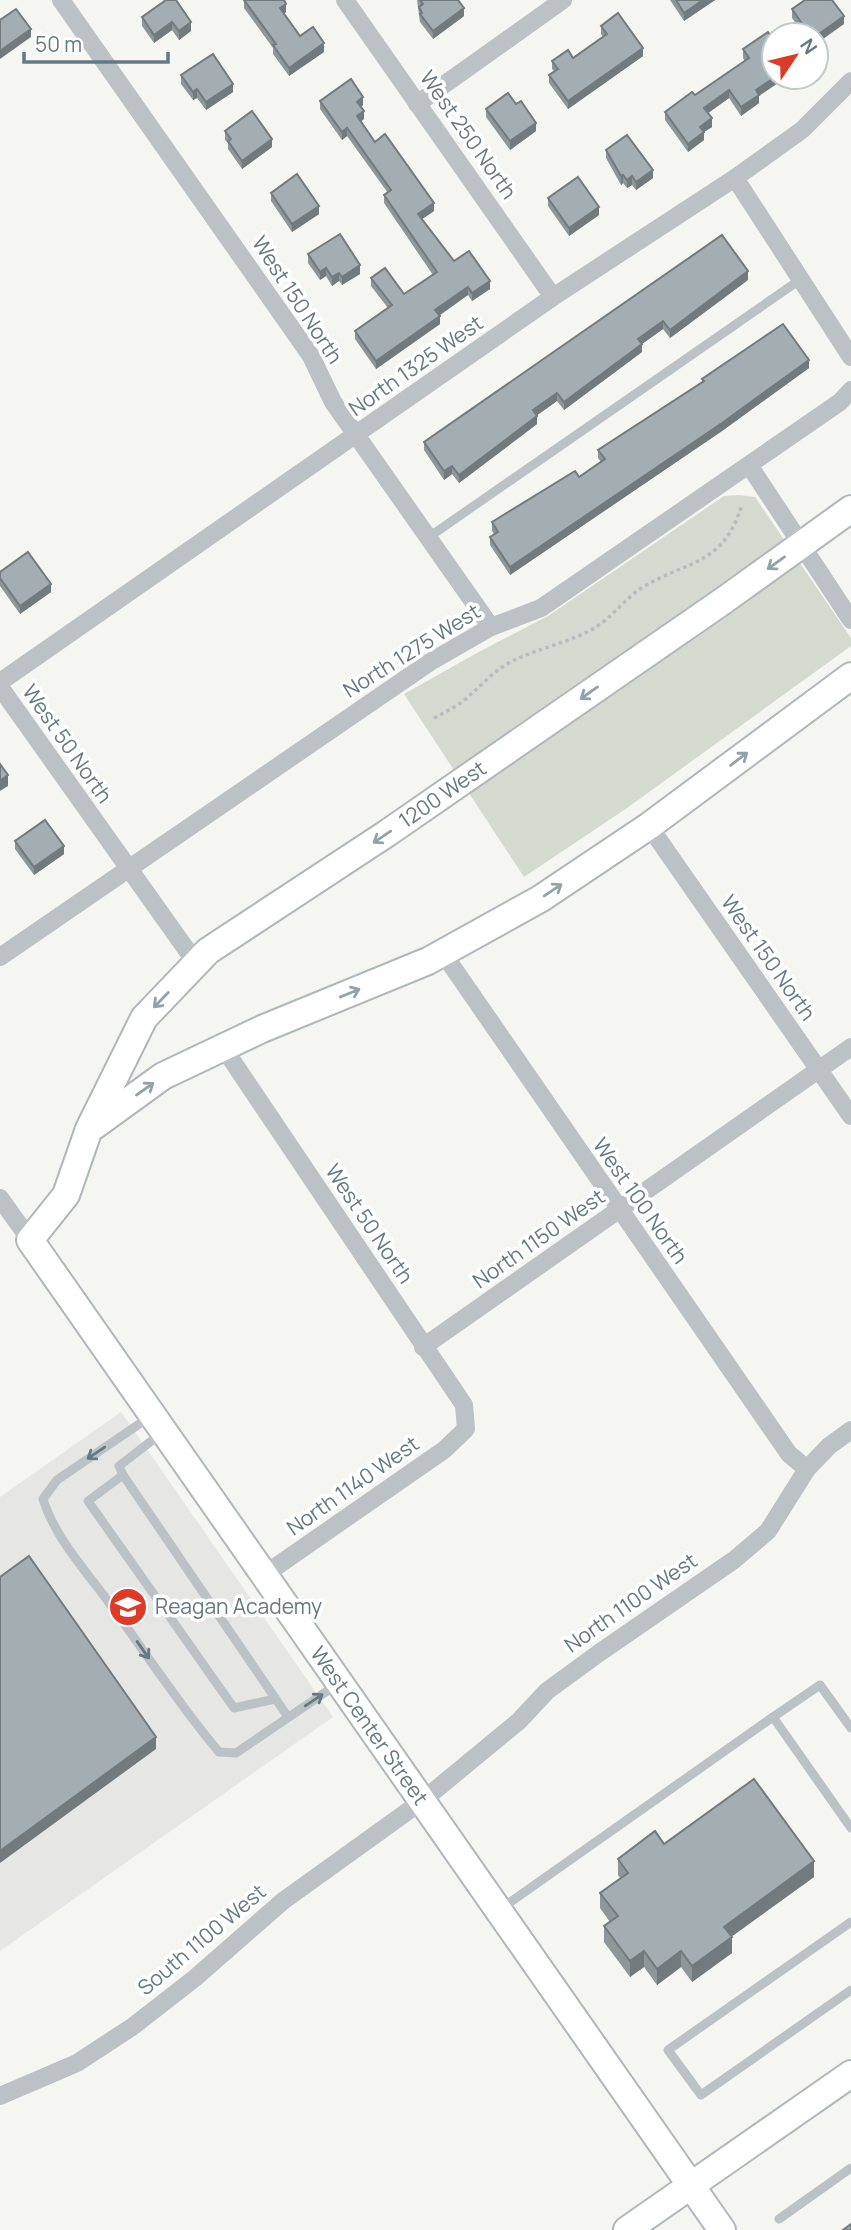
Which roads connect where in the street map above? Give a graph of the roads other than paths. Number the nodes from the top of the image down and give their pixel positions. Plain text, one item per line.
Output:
1 (61, 0) edge
2 (345, 0) edge
3 (564, 0) edge
4 (851, 81) edge
5 (417, 104) junction
6 (735, 178) junction
7 (802, 279) junction
8 (554, 297) junction
9 (851, 357) edge
10 (851, 390) edge
11 (356, 436) junction
12 (749, 465) junction
13 (851, 509) edge
14 (429, 537) junction
15 (801, 544) junction
16 (851, 621) edge
17 (491, 627) junction
18 (851, 676) edge
19 (0, 682) edge
20 (0, 687) edge
21 (649, 826) junction
22 (127, 869) junction
23 (443, 953) junction
24 (0, 957) edge
25 (196, 963) junction
26 (223, 1047) junction
27 (851, 1047) edge
28 (819, 1070) junction
29 (851, 1116) edge
30 (89, 1129) junction
31 (0, 1198) edge
32 (620, 1212) junction
33 (30, 1240) junction
34 (423, 1347) junction
35 (158, 1423) junction
36 (466, 1429) joint
37 (851, 1430) edge
38 (807, 1469) junction
39 (123, 1475) junction
40 (264, 1575) junction
41 (339, 1683) junction
42 (275, 1699) junction
43 (288, 1717) junction
44 (773, 1717) junction
45 (851, 1728) edge
46 (422, 1801) junction
47 (851, 1828) edge
48 (498, 1910) junction
49 (851, 1922) edge
50 (851, 1990) edge
51 (851, 2074) edge
52 (0, 2096) edge
53 (851, 2168) edge
54 (691, 2186) junction
55 (779, 2219) dead end
56 (627, 2230) edge
57 (722, 2230) edge

1 - 11 street, West 150 North
2 - 5 street, West 250 North
3 - 5 street
4 - 6 street, North 1325 West
5 - 8 street, West 250 North
6 - 7 street
6 - 8 street, North 1325 West
7 - 9 street
7 - 14 lane
8 - 11 street, North 1325 West
10 - 12 street, North 1275 West
11 - 14 street, West 150 North
11 - 19 street, North 1325 West
12 - 15 street
12 - 17 street, North 1275 West
13 - 15 street, 1200 West
14 - 17 street, West 150 North
15 - 16 street
15 -> 25 street, 1200 West
17 - 22 street, North 1275 West
21 -> 18 street
20 - 22 street, West 50 North
23 -> 21 street
21 - 28 street, West 150 North
22 - 24 street, North 1275 West
22 - 25 street, West 50 North
26 -> 23 street
23 - 32 street, West 100 North
25 -> 30 street, 1200 West
30 -> 26 street
26 - 34 street, West 50 North
27 - 28 street, North 1150 West
28 - 29 street, West 150 North
28 - 32 street, North 1150 West
30 - 33 street, 1200 West
31 - 33 street, West Center Street
32 - 34 street, North 1150 West
32 - 38 street, West 100 North
33 - 35 street, West Center Street
34 - 36 street, West 50 North
35 - 39 lane
35 - 40 street, West Center Street
35 -> 43 lane
36 - 40 street, North 1140 West
37 - 38 street, North 1100 West
38 - 46 street, North 1100 West
39 - 42 lane
39 - 42 lane
40 - 41 street, West Center Street
43 -> 41 lane
41 - 46 street, West Center Street
42 - 43 lane
44 - 45 lane
44 - 47 lane
44 - 48 lane
46 - 48 street, West Center Street
46 - 52 street, South 1100 West
48 - 54 street, West Center Street
49 - 50 lane
51 - 54 street
53 - 55 lane
54 - 56 street
54 - 57 street, West Center Street

